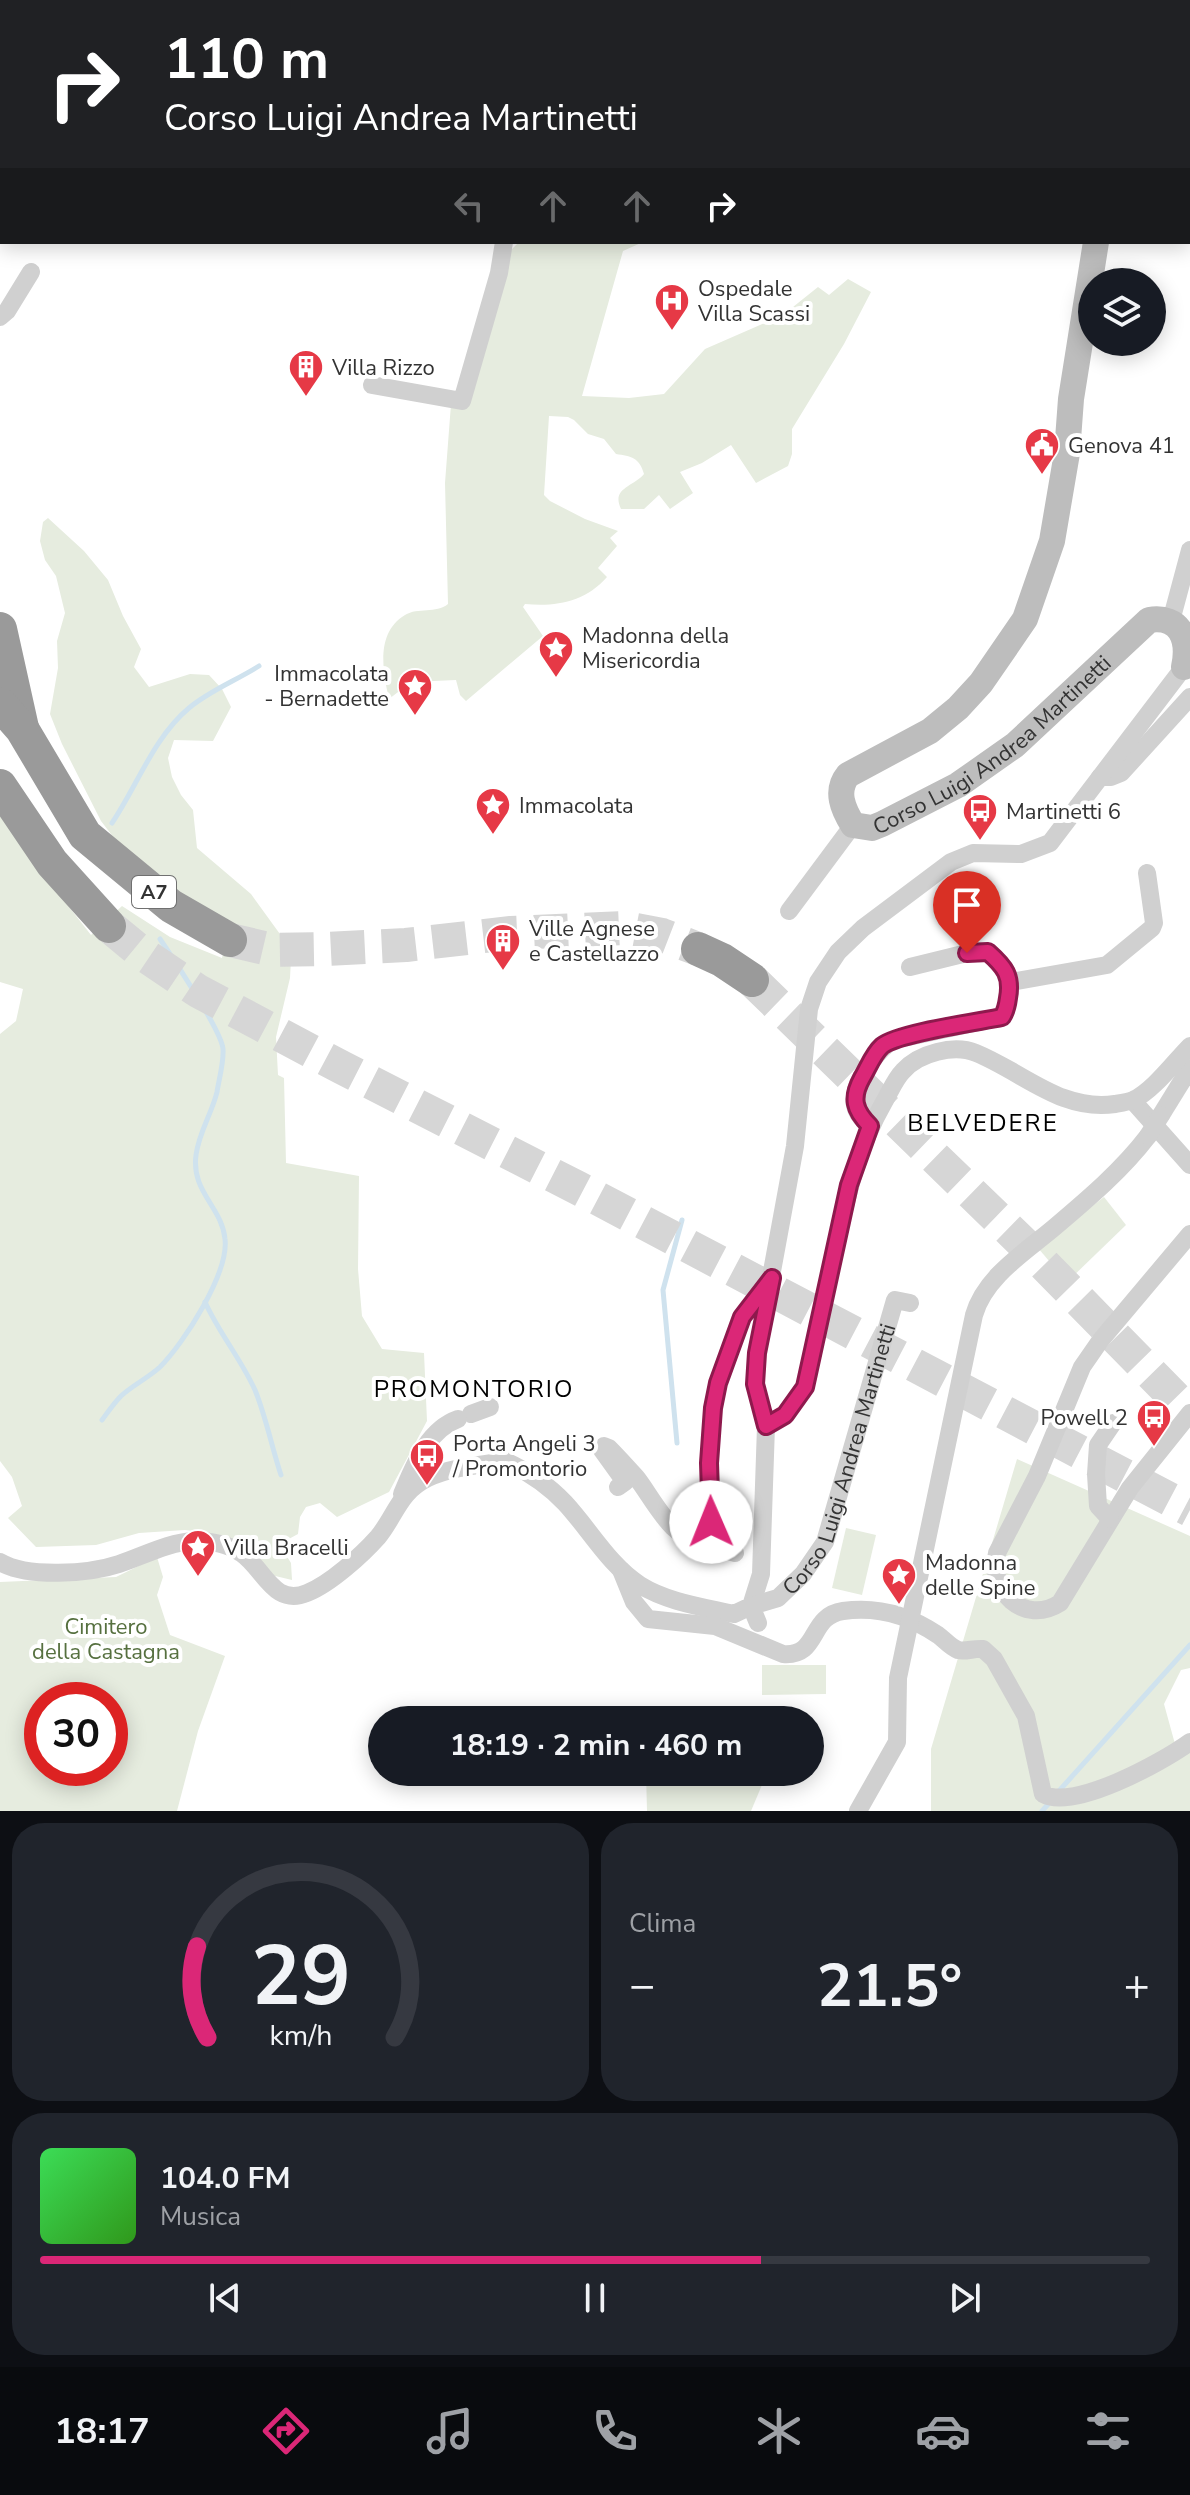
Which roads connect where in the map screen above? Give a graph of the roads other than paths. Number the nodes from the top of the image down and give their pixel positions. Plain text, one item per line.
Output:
1 (504, 244) edge
2 (1096, 244) edge
3 (31, 272) dead end
4 (0, 317) edge
5 (372, 385) dead end
6 (1190, 550) edge
7 (1171, 621) junction
8 (0, 629) edge
9 (1184, 667) joint
10 (1190, 697) edge
11 (11, 716) edge
12 (1100, 777) junction
13 (0, 786) edge
14 (853, 825) junction
15 (1147, 873) dead end
16 (789, 911) dead end
17 (109, 926) tunnel mouth
18 (230, 940) tunnel mouth
19 (698, 949) tunnel mouth
20 (910, 967) dead end
21 (752, 980) tunnel mouth
22 (1011, 982) junction
23 (1190, 1046) edge
24 (1190, 1068) edge
25 (1133, 1101) junction
26 (870, 1126) junction
27 (1190, 1165) edge
28 (1190, 1234) edge
29 (772, 1278) junction
30 (910, 1303) dead end
31 (490, 1407) dead end
32 (1190, 1413) edge
33 (1113, 1423) dead end
34 (766, 1426) junction
35 (618, 1487) dead end
36 (401, 1498) junction
37 (1110, 1519) junction
38 (711, 1522) junction
39 (735, 1553) dead end
40 (0, 1562) edge
41 (621, 1570) junction
42 (754, 1614) junction
43 (912, 1619) junction
44 (1190, 1742) edge
45 (858, 1811) edge

1 - 5 street
2 - 14 street, Corso Luigi Andrea Martinetti
3 - 4 street
6 - 7 street
7 - 9 street, Corso Luigi Andrea Martinetti
7 - 14 street, Corso Luigi Andrea Martinetti
8 - 11 highway, A7
9 - 12 street, Corso Luigi Andrea Martinetti
10 - 12 street, Corso Luigi Andrea Martinetti
11 - 18 highway, A7
12 - 29 street, Corso Luigi Andrea Martinetti
13 - 17 highway, A7
14 - 16 street
15 - 22 street
19 - 21 highway
20 - 22 street
22 - 26 street
23 - 25 street
24 - 43 street, bridge
25 - 26 street
25 - 27 street
26 - 34 street
28 - 37 street
29 - 34 street, Corso Luigi Andrea Martinetti
29 - 38 street, Corso Luigi Andrea Martinetti
30 - 42 street, Corso Luigi Andrea Martinetti
31 - 36 street
32 - 37 street
33 - 37 street
34 - 42 street, Corso Luigi Andrea Martinetti
35 - 38 street
36 - 40 street
36 - 41 street, Corso Luigi Andrea Martinetti
38 - 39 street
41 - 42 street, Corso Luigi Andrea Martinetti
41 - 43 street
43 - 44 street
43 - 45 street

